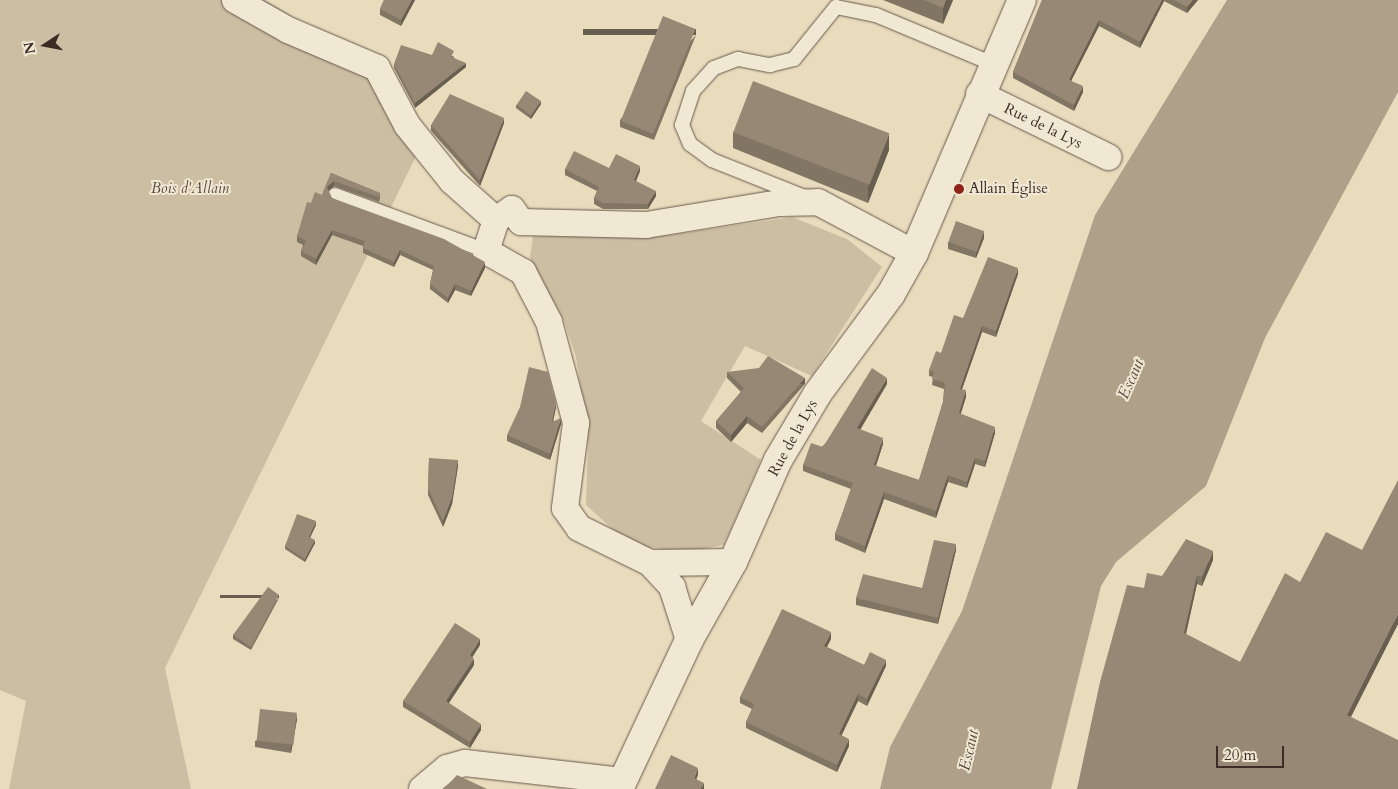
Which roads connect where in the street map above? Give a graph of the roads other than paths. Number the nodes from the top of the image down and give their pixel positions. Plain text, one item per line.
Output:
1 (234, 0) edge
2 (1022, 0) edge
3 (993, 64) junction
4 (979, 94) junction
5 (1108, 157) dead end
6 (335, 195) dead end
7 (818, 202) junction
8 (496, 220) junction
9 (486, 251) junction
10 (914, 253) junction
11 (650, 562) junction
12 (733, 562) junction
13 (689, 640) junction
14 (621, 785) edge
15 (422, 789) edge

1 - 8 street
2 - 3 main road, Rue de la Lys
3 - 4 main road, Rue de la Lys
3 - 7 lane
4 - 5 street, Rue de la Lys
4 - 10 main road, Rue de la Lys
6 - 9 lane
7 - 8 street
7 - 10 street
8 - 9 street
9 - 11 street
10 - 12 main road, Rue de la Lys
11 - 12 street
11 - 13 street
12 - 13 main road, Rue de la Lys
13 - 14 main road, Rue de la Lys
14 - 15 street

